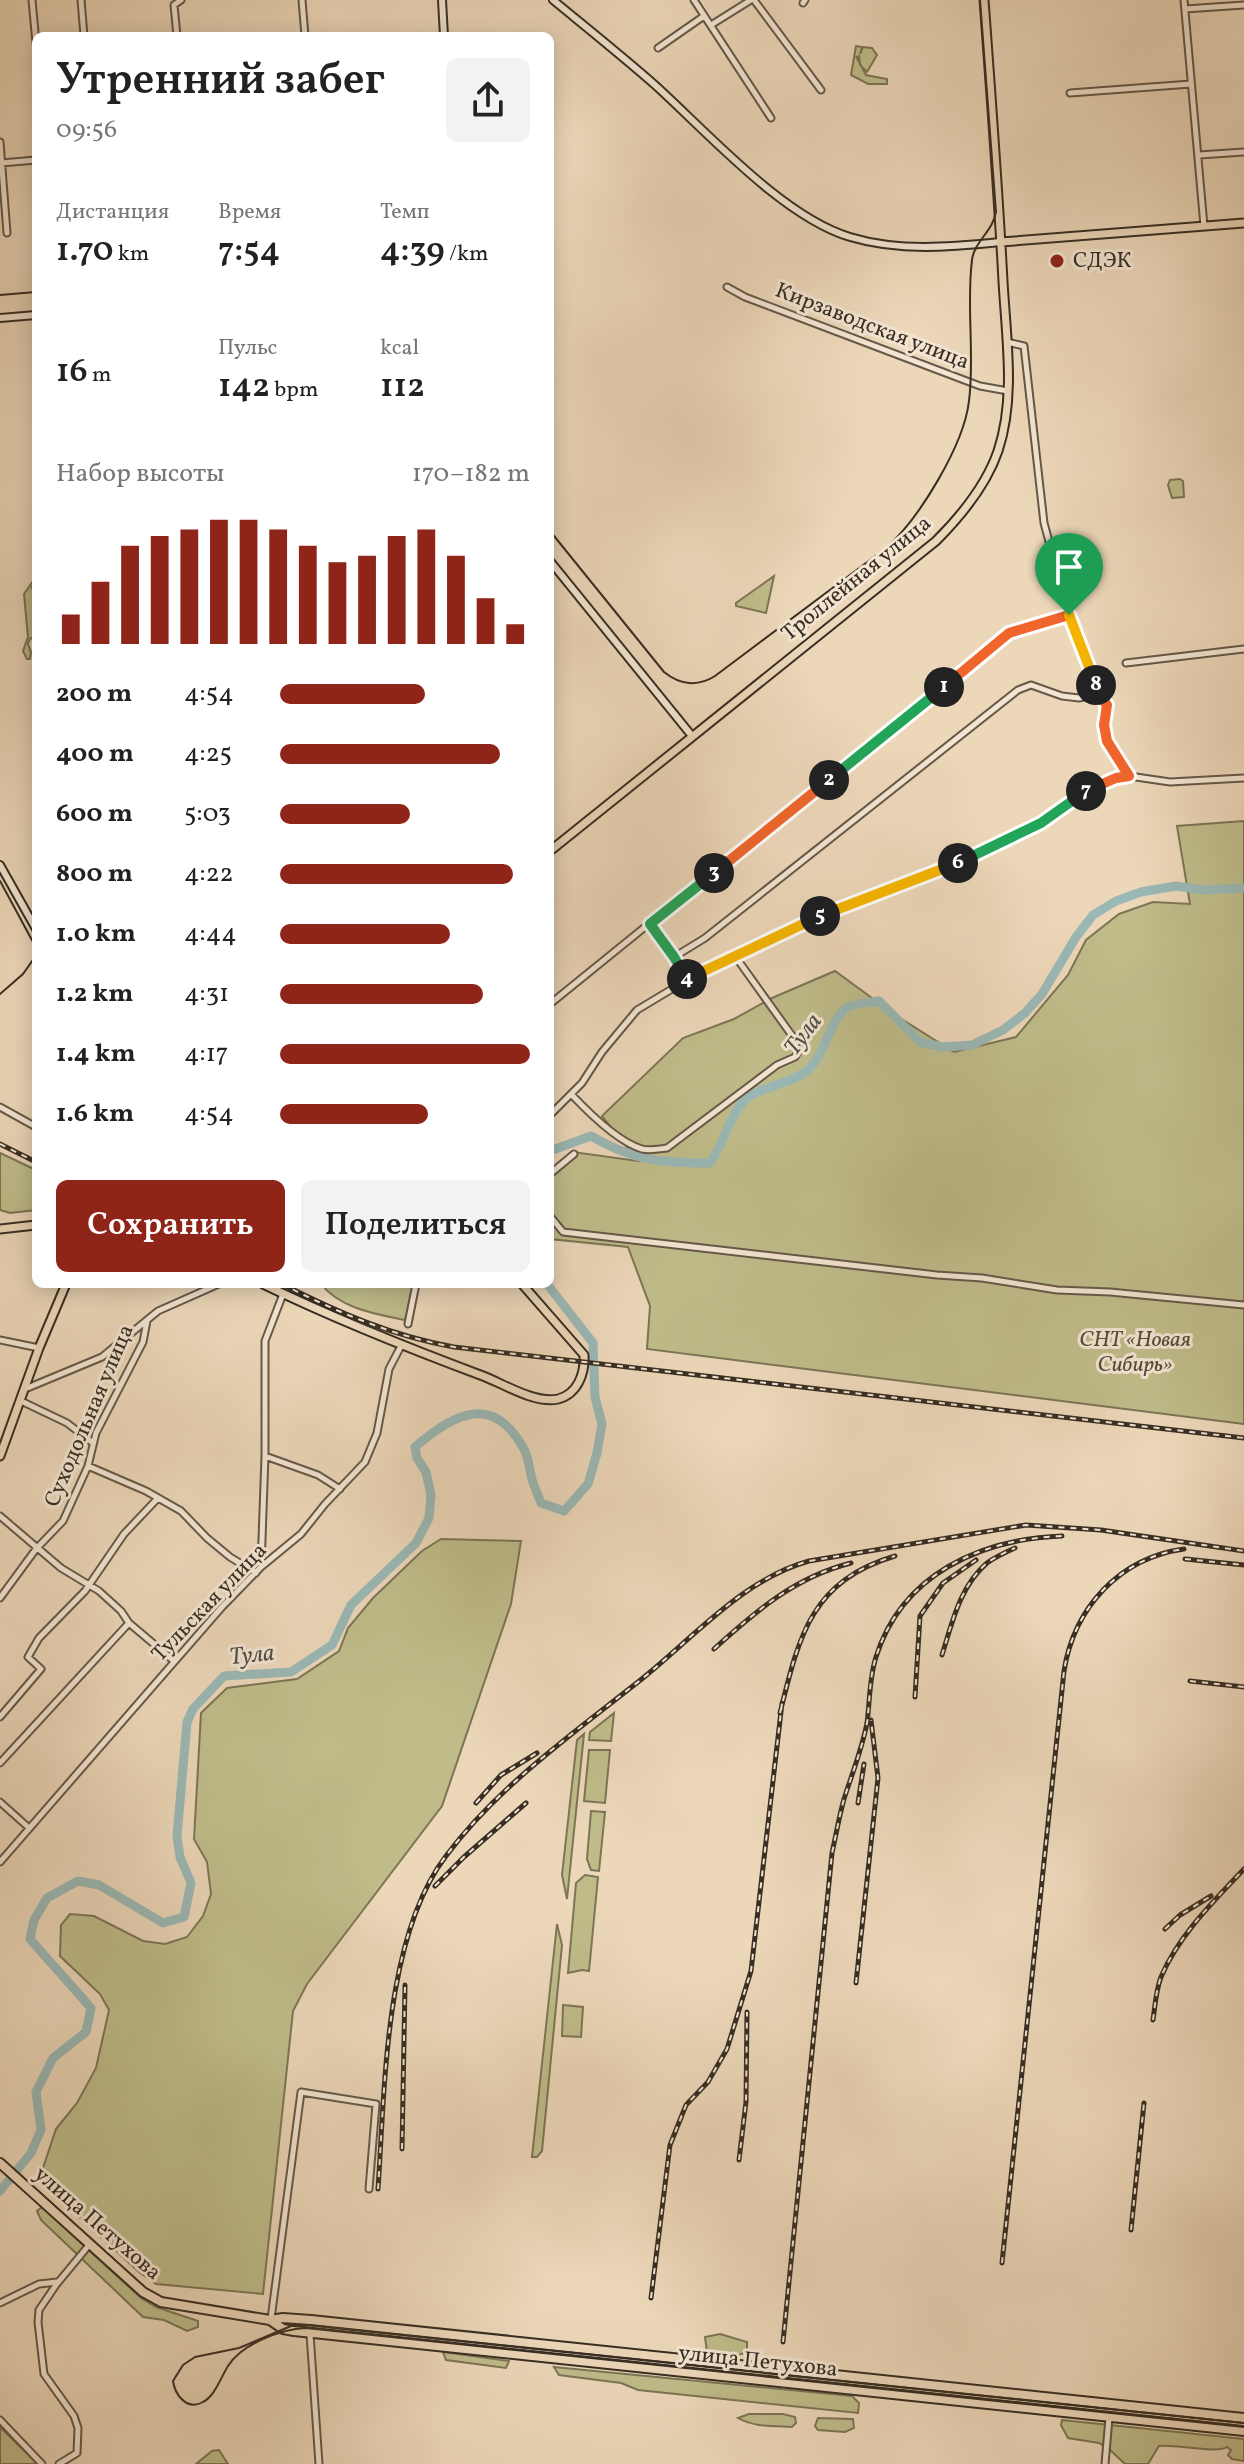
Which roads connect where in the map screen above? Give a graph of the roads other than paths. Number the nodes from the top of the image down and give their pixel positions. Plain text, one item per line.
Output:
1 (32, 0) edge
2 (81, 0) edge
3 (181, 0) edge
4 (302, 0) edge
5 (442, 0) edge
6 (553, 0) edge
7 (694, 0) edge
8 (753, 0) edge
9 (984, 0) edge
10 (1184, 0) edge
11 (1244, 5) edge
12 (1185, 9) junction
13 (704, 16) junction
14 (711, 25) junction
15 (35, 32) edge
16 (84, 32) edge
17 (177, 32) edge
18 (305, 32) edge
19 (444, 32) edge
20 (658, 48) dead end
21 (1191, 84) junction
22 (821, 90) dead end
23 (1070, 93) dead end
24 (771, 118) dead end
25 (0, 142) edge
26 (1244, 152) edge
27 (1199, 155) junction
28 (32, 160) edge
29 (1, 163) edge
30 (1244, 223) edge
31 (1204, 226) junction
32 (7, 233) dead end
33 (1001, 242) junction
34 (727, 287) dead end
35 (32, 315) edge
36 (0, 318) edge
37 (1006, 342) junction
38 (1008, 391) junction
39 (554, 566) edge
40 (1069, 615) junction
41 (1244, 649) edge
42 (1126, 663) dead end
43 (1098, 694) junction
44 (692, 736) junction
45 (1129, 776) junction
46 (1244, 778) edge
47 (554, 848) edge
48 (0, 865) edge
49 (32, 922) edge
50 (650, 924) junction
51 (735, 956) junction
52 (674, 957) junction
53 (687, 980) junction
54 (554, 1001) edge
55 (571, 1094) junction
56 (0, 1107) edge
57 (554, 1111) edge
58 (32, 1125) edge
59 (574, 1154) dead end
60 (554, 1171) edge
61 (554, 1221) edge
62 (32, 1227) edge
63 (0, 1229) edge
64 (65, 1288) edge
65 (210, 1288) edge
66 (271, 1288) edge
67 (415, 1288) edge
68 (525, 1288) edge
69 (283, 1294) junction
70 (1244, 1305) edge
71 (147, 1321) junction
72 (408, 1324) dead end
73 (0, 1340) edge
74 (401, 1346) junction
75 (39, 1348) junction
76 (25, 1389) junction
77 (21, 1401) junction
78 (93, 1443) junction
79 (0, 1456) edge
80 (265, 1456) junction
81 (88, 1466) junction
82 (340, 1489) junction
83 (158, 1498) junction
84 (0, 1516) edge
85 (36, 1549) junction
86 (261, 1567) junction
87 (256, 1573) junction
88 (89, 1583) junction
89 (0, 1598) edge
90 (129, 1623) junction
91 (174, 1661) junction
92 (0, 1717) edge
93 (0, 1763) edge
94 (0, 1802) edge
95 (28, 1827) junction
96 (0, 1862) edge
97 (0, 2163) edge
98 (369, 2189) dead end
99 (90, 2244) junction
100 (58, 2282) junction
101 (0, 2303) edge
102 (270, 2320) junction
103 (310, 2333) junction
104 (788, 2370) junction
105 (829, 2374) junction
106 (788, 2383) junction
107 (828, 2387) junction
108 (1109, 2417) junction
109 (1244, 2418) edge
110 (0, 2420) edge
111 (1244, 2431) edge
112 (42, 2464) edge
113 (59, 2464) edge
114 (319, 2464) edge
115 (1105, 2464) edge

1 - 15 street
2 - 16 street
3 - 17 street
4 - 18 street
5 - 19 main road
6 - 33 main road
7 - 13 street
8 - 14 street
8 - 22 street
9 - 33 main road, Троллейная улица
10 - 12 street
11 - 12 street
12 - 21 street
13 - 14 street
13 - 20 street
14 - 24 street
21 - 23 street
21 - 27 street
25 - 29 street
26 - 27 street
27 - 31 street
28 - 29 street
29 - 32 street
30 - 31 main road
31 - 33 main road
33 - 37 main road, Троллейная улица
34 - 38 street, Кирзаводская улица
35 - 36 main road
37 - 38 main road, Троллейная улица
37 - 40 street
38 - 44 main road, Троллейная улица
39 - 44 main road
40 - 43 street
40 - 50 street
41 - 42 street
43 - 45 street
43 - 52 street
44 - 47 main road, Троллейная улица
45 - 46 street
45 - 51 street
48 - 49 main road
50 - 52 street
50 - 54 street
51 - 53 street
51 - 55 street
52 - 53 street
53 - 55 street
55 - 57 street
56 - 58 street
59 - 60 street
61 - 70 street
62 - 63 main road
64 - 75 main road
65 - 71 street
66 - 69 main road
67 - 72 street
68 - 74 main road
69 - 74 main road
69 - 80 street
71 - 76 street
71 - 78 street, Суходольная улица
73 - 75 street
74 - 82 street, Тульская улица
75 - 76 main road
76 - 77 main road
77 - 78 street
77 - 79 main road
78 - 81 street, Суходольная улица
80 - 82 street
80 - 86 street
81 - 83 street
81 - 85 street, Суходольная улица
82 - 86 street, Тульская улица
83 - 87 street
83 - 88 street
84 - 85 street
85 - 88 street
85 - 89 street, Суходольная улица
86 - 87 street, Тульская улица
87 - 91 street, Тульская улица
88 - 90 street
88 - 92 street
90 - 91 street
90 - 93 street
91 - 95 street, Тульская улица
94 - 95 street
95 - 96 street, Тульская улица
97 - 99 highway, улица Петухова
98 - 102 street
99 - 100 street
99 - 102 highway, улица Петухова
100 - 101 street
100 - 113 street
102 - 103 highway, улица Петухова
102 - 104 highway, улица Петухова
103 - 106 highway, улица Петухова
103 - 114 street
104 - 105 highway, улица Петухова
104 - 106 highway
105 - 107 highway
105 - 109 highway, улица Петухова
106 - 107 highway, улица Петухова
107 - 108 highway, улица Петухова
108 - 111 highway, улица Петухова
108 - 115 street
110 - 112 street

